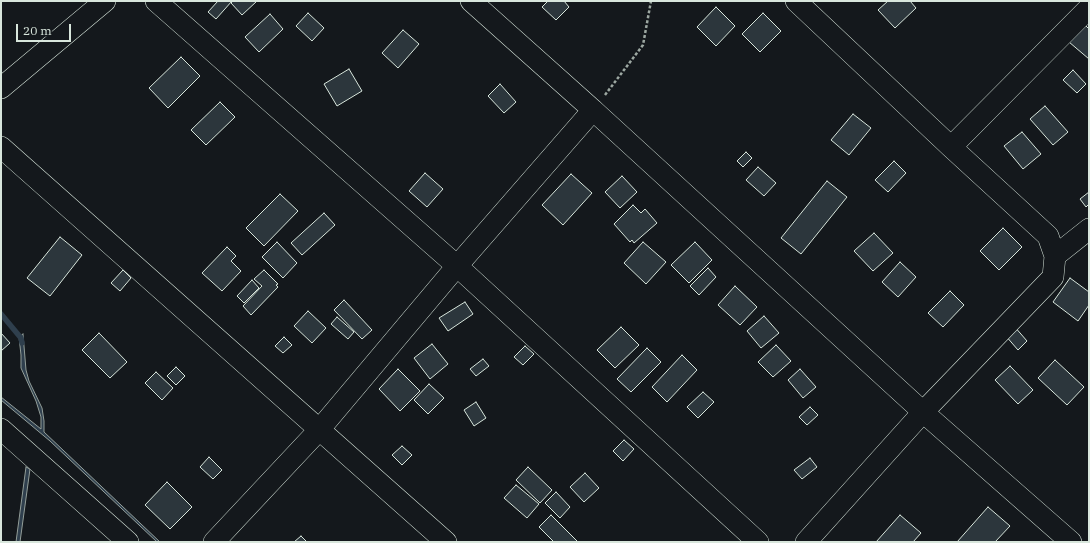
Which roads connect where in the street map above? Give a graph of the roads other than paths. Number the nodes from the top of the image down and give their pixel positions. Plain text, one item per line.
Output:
1 (105, 1) edge
2 (156, 1) edge
3 (472, 1) edge
4 (805, 4) edge
5 (1089, 8) edge
6 (1, 88) edge
7 (593, 110) junction
8 (1, 147) edge
9 (951, 147) junction
10 (1089, 229) edge
11 (1055, 256) junction
12 (457, 266) junction
13 (923, 412) junction
14 (1, 429) edge
15 (319, 430) junction
16 (128, 542) edge
17 (214, 542) edge
18 (446, 542) edge
19 (758, 542) edge
20 (806, 542) edge
21 (1071, 542) edge

1 - 6 street
2 - 12 street
3 - 7 street
4 - 9 street
5 - 9 street
7 - 12 street
7 - 13 street
8 - 15 street
9 - 11 street
10 - 11 street
11 - 13 street
12 - 15 street
12 - 19 street
13 - 20 street
13 - 21 street
14 - 16 street
15 - 17 street
15 - 18 street

